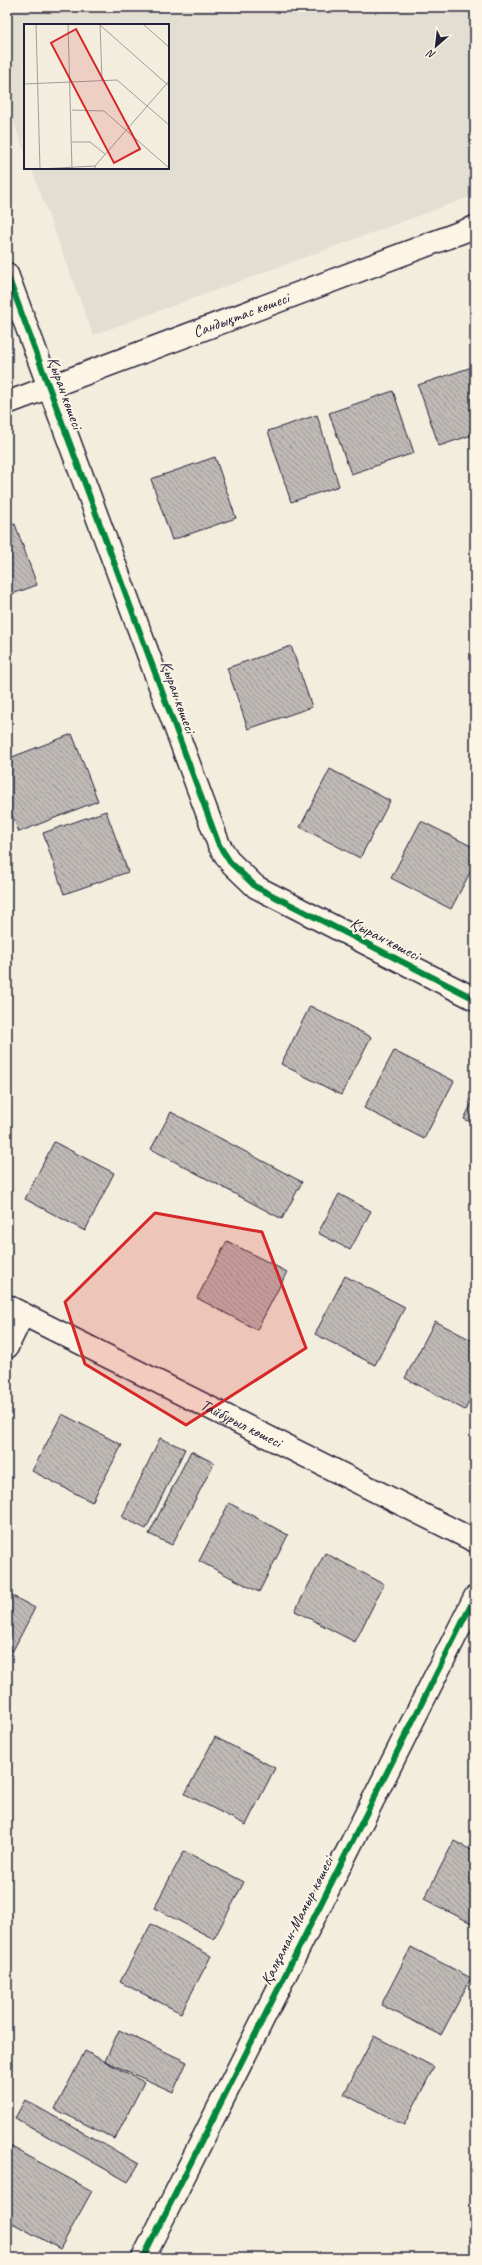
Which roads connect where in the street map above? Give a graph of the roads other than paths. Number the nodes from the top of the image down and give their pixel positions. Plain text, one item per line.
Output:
1 (475, 227) edge
2 (7, 274) edge
3 (49, 387) junction
4 (7, 403) edge
5 (475, 999) edge
6 (15, 1310) edge
7 (7, 1347) edge
8 (475, 1541) edge
9 (475, 1596) edge
10 (143, 2258) edge

1 - 3 street, Сандықтас көшесі
2 - 3 street, Қыран көшесі
3 - 4 street, Сандықтас көшесі
3 - 5 street, Қыран көшесі
6 - 7 street
6 - 8 street, Тайбурыл көшесі
9 - 10 street, Қалқаман-Мамыр көшесі

